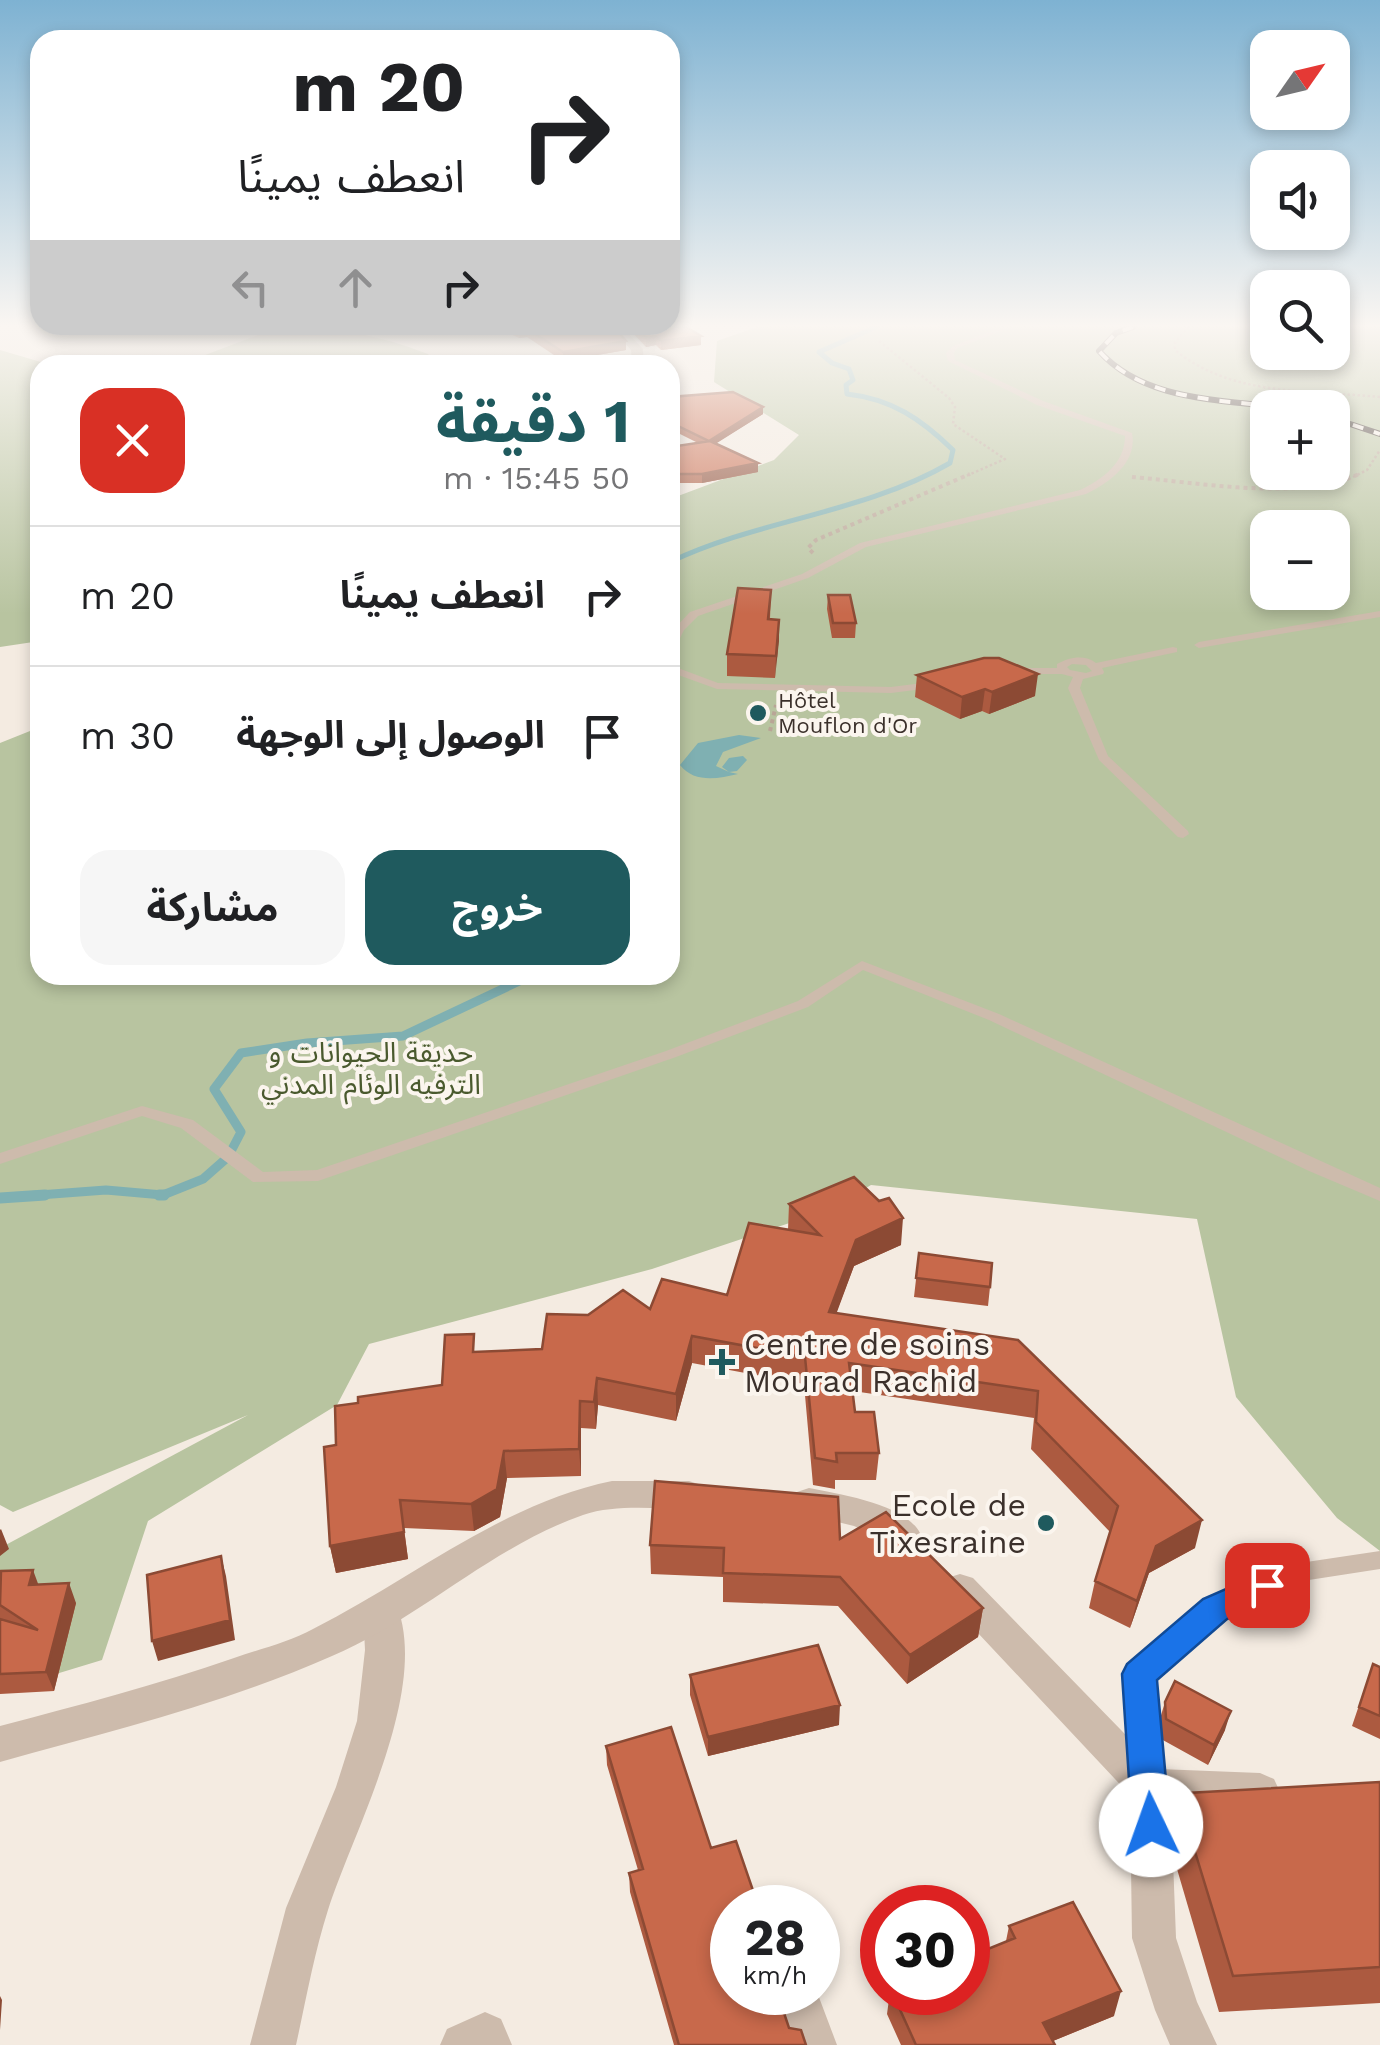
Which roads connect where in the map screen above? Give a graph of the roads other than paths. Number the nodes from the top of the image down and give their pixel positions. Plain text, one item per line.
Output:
1 (1094, 422) edge
2 (1380, 614) edge
3 (680, 628) edge
4 (1199, 645) dead end
5 (1173, 650) dead end
6 (1098, 666) junction
7 (1064, 671) junction
8 (680, 672) edge
9 (1000, 672) edge
10 (1079, 676) junction
11 (946, 680) edge
12 (1182, 834) dead end
13 (0, 1159) edge
14 (1380, 1196) edge
15 (719, 1496) edge
16 (774, 1500) edge
17 (1380, 1560) edge
18 (381, 1610) junction
19 (0, 1744) edge
20 (1150, 1788) junction
21 (1303, 1794) edge
22 (803, 2015) edge
23 (273, 2045) edge
24 (463, 2045) edge
25 (488, 2045) edge
26 (814, 2045) edge
27 (1194, 2045) edge

1 - 3 lane
2 - 4 lane
5 - 6 lane
6 - 7 lane
6 - 10 lane
7 - 9 lane
7 - 10 lane
8 - 11 lane
10 - 12 lane
13 - 14 lane
15 - 18 street
16 - 20 street
17 - 20 lane
18 - 19 street
18 - 23 street
20 - 21 street
20 - 27 street
22 - 26 street
24 - 25 street

